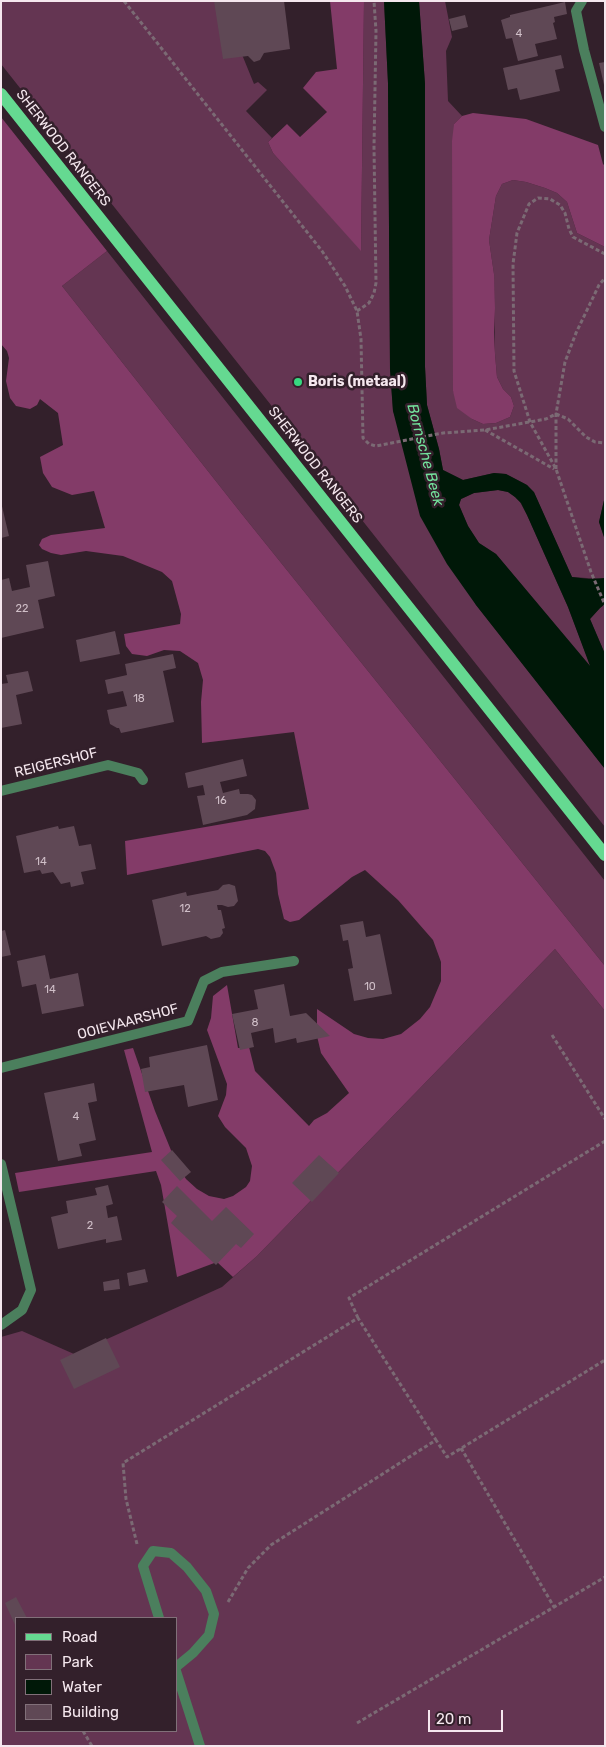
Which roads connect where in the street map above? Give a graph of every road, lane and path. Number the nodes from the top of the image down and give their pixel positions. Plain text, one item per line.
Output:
1 (124, 1) edge
2 (374, 1) edge
3 (582, 1) edge
4 (1, 94) edge
5 (605, 127) edge
6 (605, 254) edge
7 (605, 278) edge
8 (357, 311) junction
9 (556, 414) junction
10 (530, 422) junction
11 (485, 430) junction
12 (605, 443) edge
13 (556, 470) junction
14 (605, 605) edge
15 (143, 780) dead end
16 (1, 791) edge
17 (605, 855) edge
18 (294, 961) dead end
19 (552, 1035) dead end
20 (1, 1068) edge
21 (605, 1118) edge
22 (605, 1141) edge
23 (1, 1164) edge
24 (358, 1318) junction
25 (1, 1325) edge
26 (605, 1360) edge
27 (436, 1440) junction
28 (461, 1448) junction
29 (143, 1566) junction
30 (605, 1577) edge
31 (554, 1607) junction
32 (214, 1614) junction
33 (160, 1617) edge
34 (178, 1665) edge
35 (178, 1677) edge
36 (357, 1723) dead end
37 (84, 1732) edge
38 (92, 1746) edge
39 (200, 1746) edge

1 - 8 path
2 - 8 path
3 - 5 street
4 - 17 main road, SHERWOOD RANGERS
6 - 10 path
7 - 9 path
8 - 11 path
9 - 10 path
9 - 12 path
9 - 13 path
10 - 11 path
10 - 13 path
11 - 13 path
13 - 14 path
15 - 16 street, REIGERSHOF
18 - 20 street, OOIEVAARSHOF
19 - 21 path
22 - 24 path
23 - 25 street
24 - 27 path
24 - 29 path
26 - 28 path
27 - 28 path
27 - 32 path
28 - 31 path
29 - 32 street
29 - 33 street
30 - 31 path
31 - 36 path
32 - 34 street
35 - 39 street
37 - 38 path

